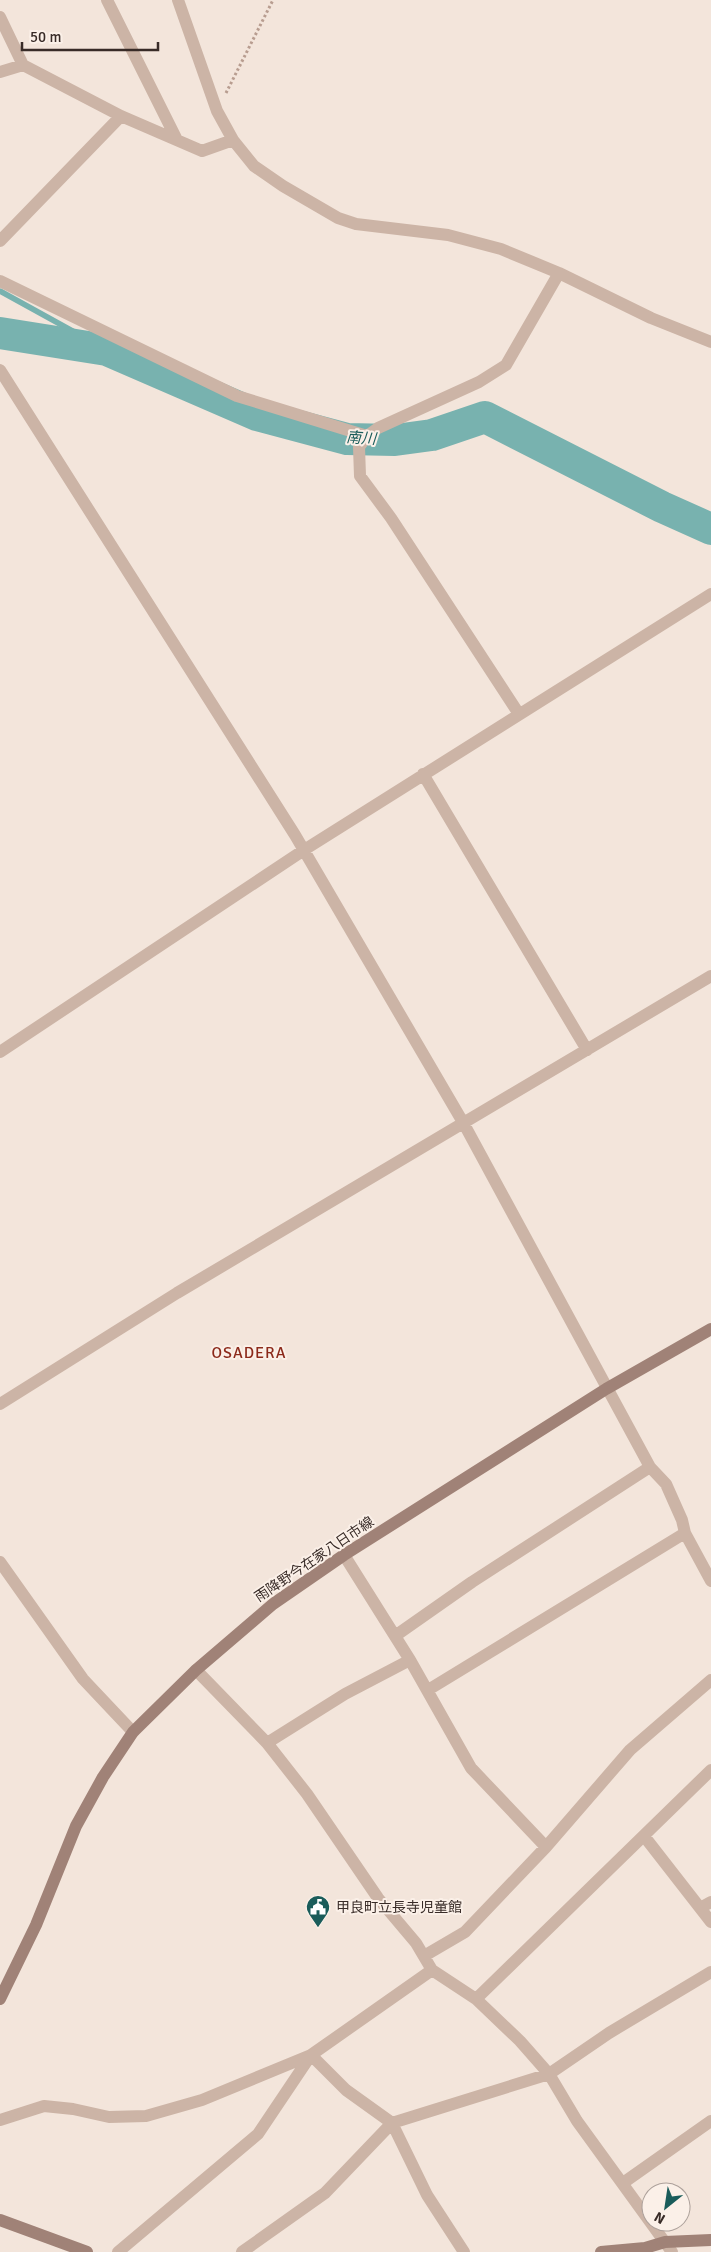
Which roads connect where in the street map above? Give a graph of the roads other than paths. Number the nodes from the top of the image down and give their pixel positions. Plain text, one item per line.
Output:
1 (107, 0) edge
2 (178, 0) edge
3 (0, 17) edge
4 (23, 65) junction
5 (0, 72) edge
6 (122, 116) junction
7 (177, 140) junction
8 (233, 140) junction
9 (0, 241) edge
10 (559, 273) junction
11 (0, 281) edge
12 (711, 342) edge
13 (0, 370) edge
14 (367, 436) junction
15 (711, 594) edge
16 (519, 714) junction
17 (423, 774) junction
18 (304, 850) junction
19 (711, 976) edge
20 (587, 1050) junction
21 (0, 1052) edge
22 (464, 1124) junction
23 (711, 1329) edge
24 (606, 1389) junction
25 (0, 1404) edge
26 (650, 1467) junction
27 (685, 1533) junction
28 (344, 1555) junction
29 (0, 1562) edge
30 (711, 1581) edge
31 (395, 1636) junction
32 (410, 1660) junction
33 (196, 1670) junction
34 (711, 1680) edge
35 (428, 1690) junction
36 (133, 1732) junction
37 (267, 1742) junction
38 (711, 1770) edge
39 (644, 1836) junction
40 (546, 1848) junction
41 (705, 1905) edge
42 (711, 1922) edge
43 (424, 1956) junction
44 (432, 1970) junction
45 (711, 1972) edge
46 (0, 1999) edge
47 (476, 1999) junction
48 (311, 2055) junction
49 (549, 2074) junction
50 (0, 2120) edge
51 (711, 2121) edge
52 (392, 2123) junction
53 (623, 2183) junction
54 (0, 2220) edge
55 (711, 2240) edge
56 (668, 2247) edge
57 (644, 2250) edge
58 (82, 2251) edge
59 (118, 2252) edge
60 (242, 2252) edge
61 (464, 2252) edge
62 (601, 2252) edge

1 - 7 street
2 - 8 street
3 - 4 street
4 - 5 street
4 - 6 street
6 - 7 street
6 - 9 street
7 - 8 street
8 - 10 street
10 - 12 street
10 - 14 street
11 - 14 street
13 - 18 street
14 - 16 street
15 - 16 street
16 - 17 street
17 - 18 street
17 - 20 street
18 - 21 street
18 - 22 street
19 - 20 street
20 - 22 street
22 - 24 street
22 - 25 street
23 - 24 main road, 雨降野今在家八日市線
24 - 26 street
24 - 28 main road, 雨降野今在家八日市線
26 - 27 street
26 - 31 street
27 - 30 street
27 - 35 street
28 - 31 street
28 - 33 main road, 雨降野今在家八日市線
29 - 36 street
31 - 32 street
32 - 35 street
32 - 37 street
33 - 36 main road, 雨降野今在家八日市線
33 - 37 street
34 - 40 street
35 - 40 street
36 - 46 main road, 雨降野今在家八日市線
37 - 43 street
38 - 39 street
39 - 41 street
39 - 47 street
40 - 43 street
41 - 42 street
43 - 44 street
44 - 47 street
44 - 48 street
45 - 49 street
47 - 49 street
48 - 50 street
48 - 52 street
48 - 59 street
49 - 52 street
49 - 53 street
51 - 53 street
52 - 60 street
52 - 61 street
53 - 56 street
54 - 58 main road
55 - 56 main road
56 - 57 main road
57 - 62 main road

